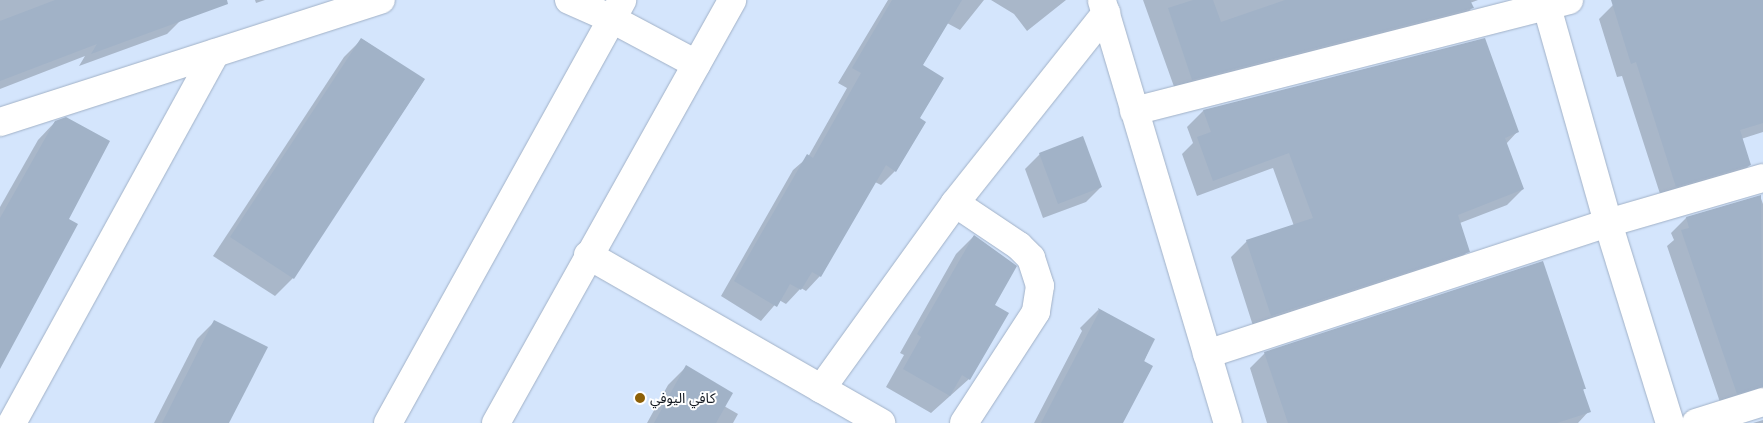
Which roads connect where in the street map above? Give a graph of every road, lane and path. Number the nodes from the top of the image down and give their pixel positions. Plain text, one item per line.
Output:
1 (381, 0) edge
2 (569, 0) edge
3 (732, 0) edge
4 (1554, 2) edge
5 (1103, 7) edge
6 (616, 9) edge
7 (215, 53) junction
8 (696, 64) junction
9 (1134, 111) junction
10 (0, 122) edge
11 (1763, 178) edge
12 (955, 203) junction
13 (1608, 223) junction
14 (588, 256) junction
15 (1206, 354) junction
16 (821, 389) junction
17 (1763, 402) edge
18 (875, 422) edge
19 (12, 423) edge
20 (388, 423) edge
21 (496, 423) edge
22 (964, 423) edge
23 (1228, 423) edge
24 (1670, 423) edge
25 (1696, 423) edge

1 - 7 street
2 - 6 street
3 - 8 street
4 - 9 street
4 - 13 street
5 - 9 street
5 - 12 street
6 - 8 street
6 - 20 street
7 - 10 street
7 - 19 street
8 - 14 street
9 - 15 street
11 - 13 street
12 - 16 street
12 - 22 street
13 - 15 street
13 - 24 street
14 - 16 street
14 - 21 street
15 - 23 street
16 - 18 street
17 - 25 street

